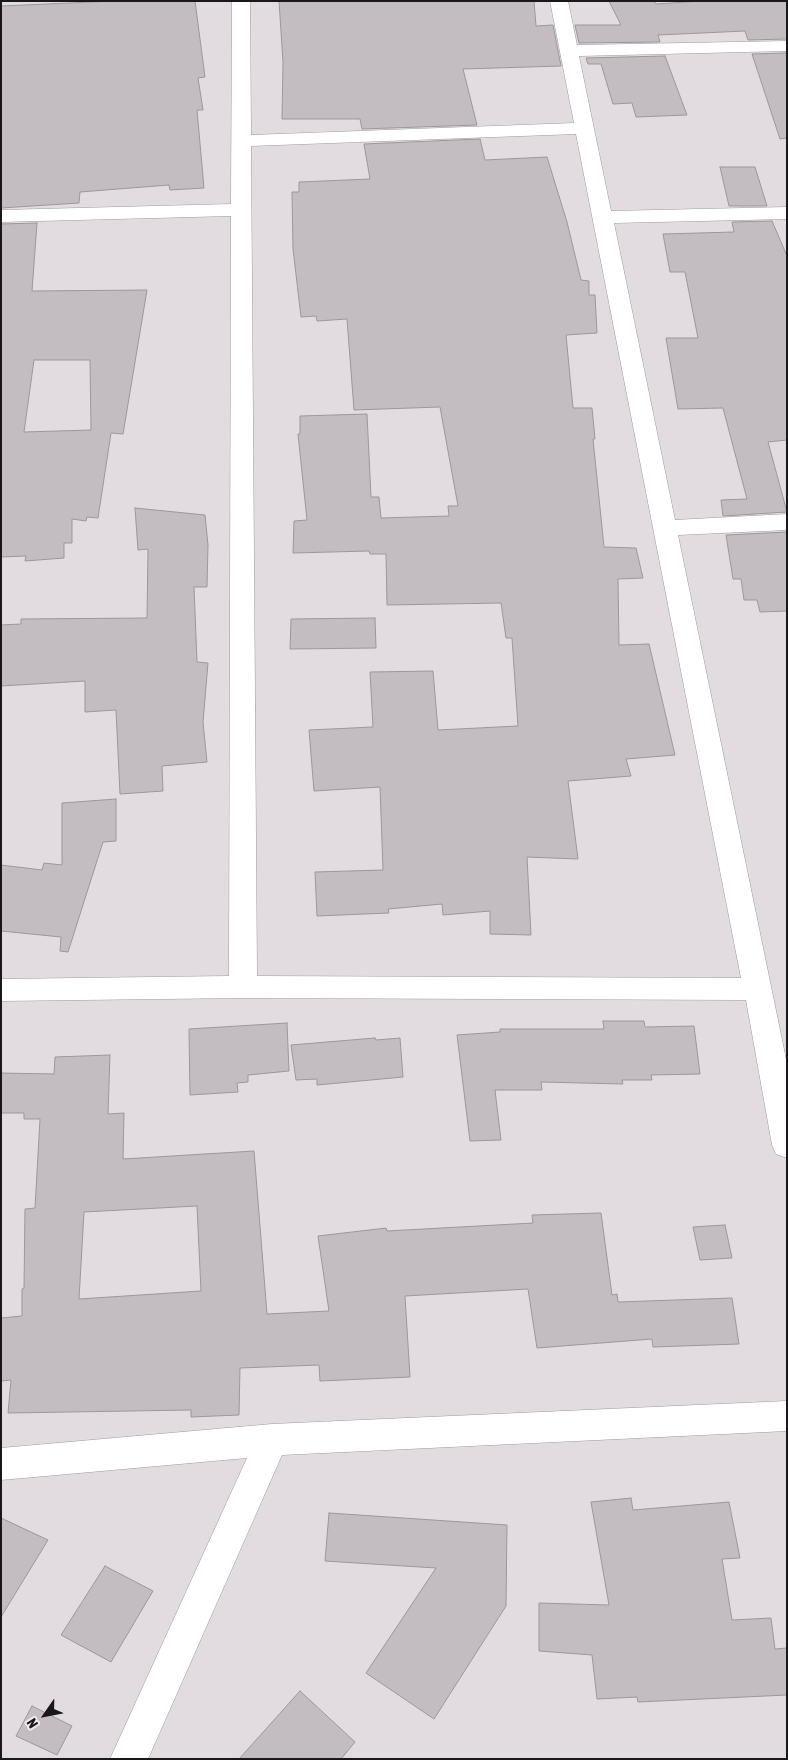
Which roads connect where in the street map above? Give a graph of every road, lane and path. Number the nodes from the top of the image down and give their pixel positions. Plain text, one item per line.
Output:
1 (241, 1) edge
2 (559, 1) edge
3 (787, 46) edge
4 (569, 51) junction
5 (584, 128) junction
6 (240, 141) junction
7 (240, 210) junction
8 (787, 213) edge
9 (1, 216) edge
10 (603, 217) junction
11 (787, 522) edge
12 (664, 528) junction
13 (243, 987) junction
14 (758, 989) junction
15 (1, 990) edge
16 (787, 1144) edge
17 (787, 1416) edge
18 (272, 1440) junction
19 (1, 1464) edge
20 (129, 1759) edge

1 - 6 street
2 - 4 street
3 - 4 street
4 - 5 street
5 - 6 street
5 - 10 street
6 - 7 street
7 - 9 street
7 - 13 street
8 - 10 street
10 - 12 street
11 - 12 street
12 - 14 street
13 - 14 street
13 - 15 street
14 - 16 street
17 - 18 street
18 - 19 street
18 - 20 street

